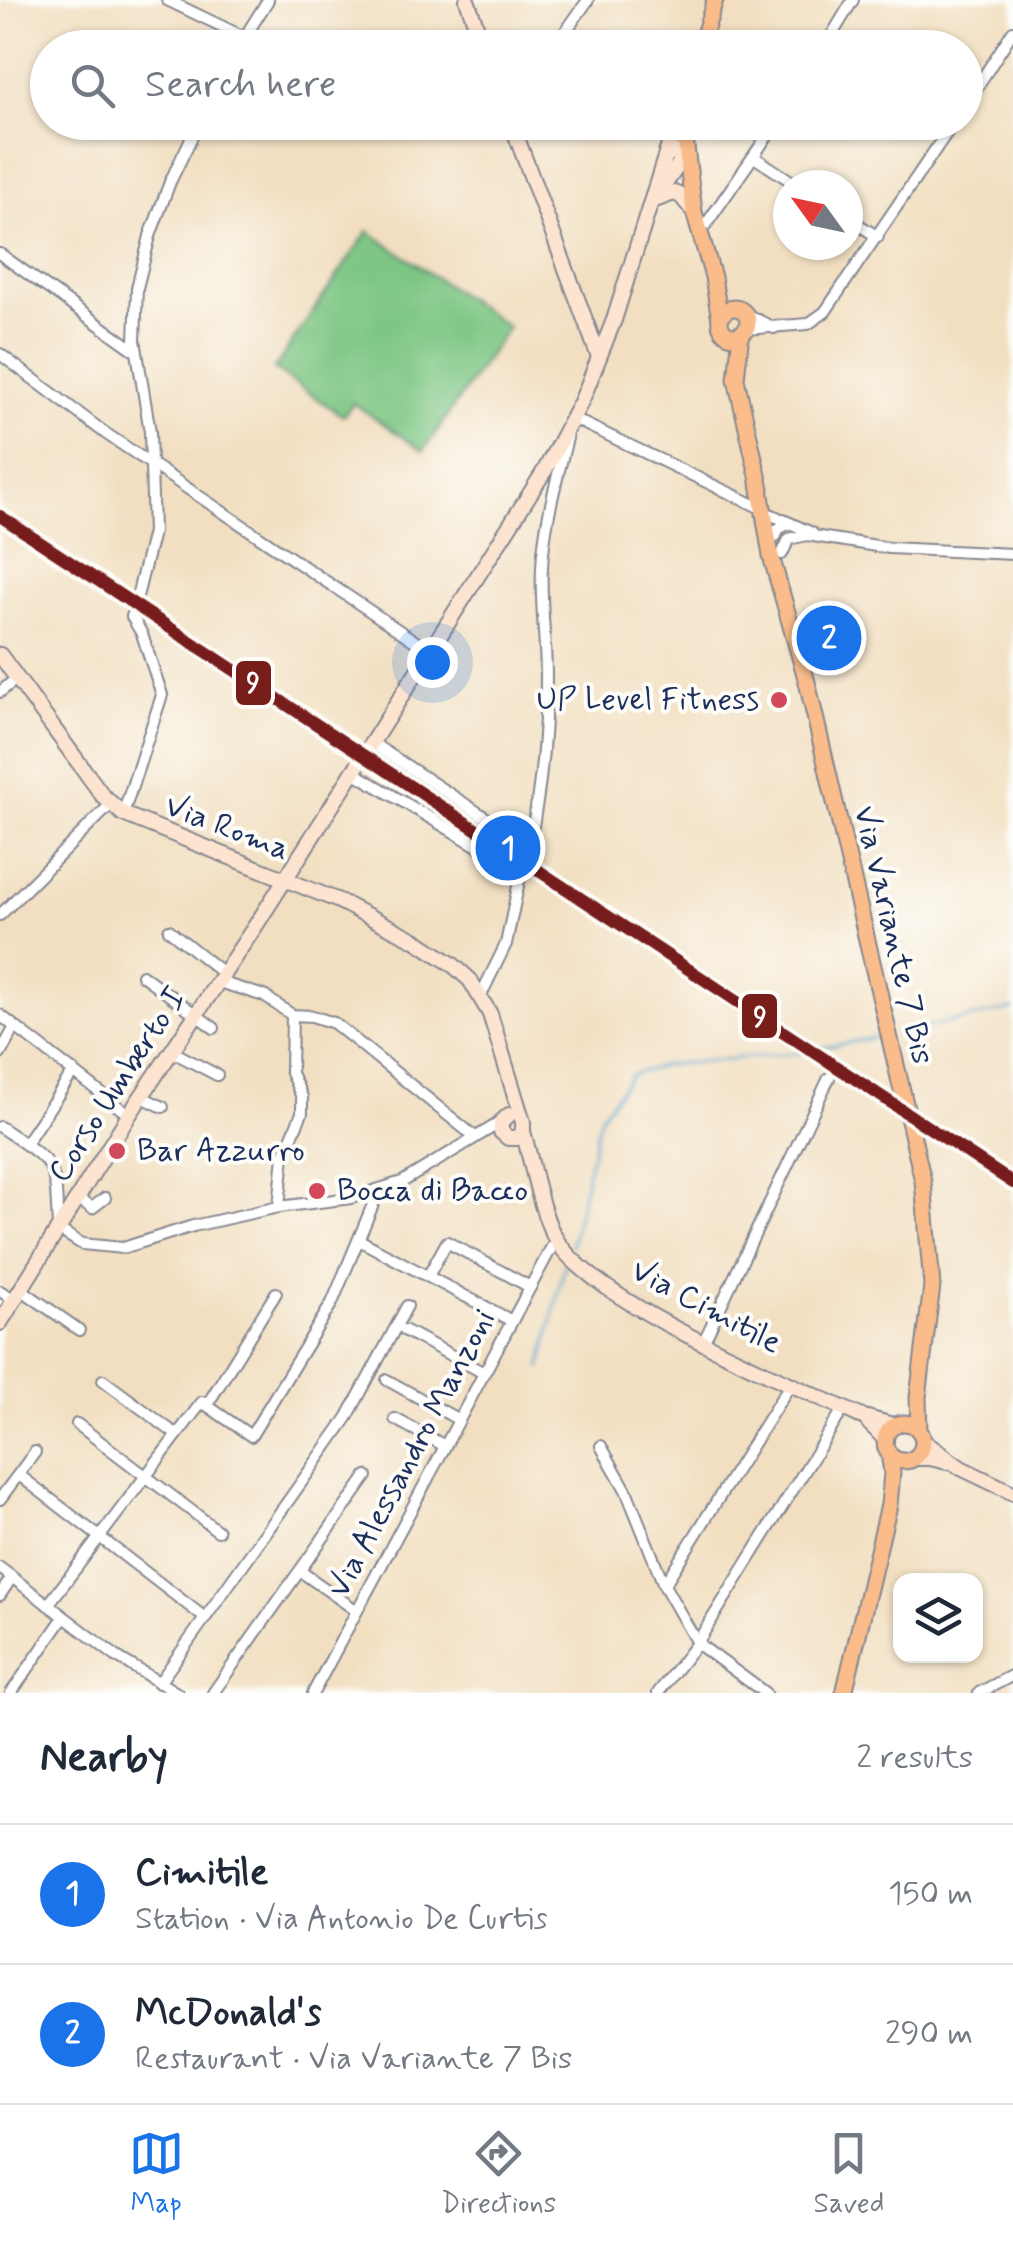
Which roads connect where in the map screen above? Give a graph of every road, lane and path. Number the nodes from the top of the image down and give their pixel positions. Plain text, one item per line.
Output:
1 (167, 0) edge
2 (268, 0) edge
3 (466, 0) edge
4 (588, 0) edge
5 (715, 0) edge
6 (853, 0) edge
7 (222, 30) edge
8 (249, 30) edge
9 (477, 30) edge
10 (567, 30) edge
11 (706, 30) edge
12 (835, 30) edge
13 (1013, 31) edge
14 (983, 78) edge
15 (190, 140) edge
16 (517, 140) edge
17 (672, 140) edge
18 (683, 140) edge
19 (765, 140) edge
20 (942, 140) edge
21 (686, 154) junction
22 (666, 156) junction
23 (754, 157) junction
24 (774, 170) edge
25 (650, 204) junction
26 (694, 212) junction
27 (705, 226) dead end
28 (863, 228) edge
29 (878, 238) junction
30 (0, 254) edge
31 (713, 277) junction
32 (743, 321) junction
33 (721, 324) junction
34 (136, 350) junction
35 (0, 354) edge
36 (599, 358) junction
37 (735, 367) junction
38 (572, 418) junction
39 (152, 463) junction
40 (766, 511) junction
41 (782, 530) junction
42 (822, 536) junction
43 (782, 554) junction
44 (1013, 554) edge
45 (778, 576) junction
46 (431, 652) junction
47 (0, 655) edge
48 (16, 678) junction
49 (807, 682) junction
50 (0, 692) edge
51 (372, 743) junction
52 (353, 772) junction
53 (117, 809) junction
54 (284, 879) junction
55 (0, 915) edge
56 (169, 930) dead end
57 (142, 975) dead end
58 (222, 978) junction
59 (481, 995) junction
60 (292, 1015) junction
61 (0, 1016) edge
62 (194, 1016) junction
63 (15, 1027) junction
64 (214, 1028) dead end
65 (171, 1051) junction
66 (0, 1054) edge
67 (74, 1071) junction
68 (218, 1075) dead end
69 (829, 1078) dead end
70 (142, 1097) junction
71 (163, 1107) dead end
72 (129, 1116) junction
73 (0, 1127) edge
74 (511, 1127) junction
75 (478, 1135) junction
76 (25, 1144) junction
77 (379, 1190) junction
78 (76, 1198) junction
79 (105, 1198) dead end
80 (279, 1207) junction
81 (58, 1229) junction
82 (556, 1239) junction
83 (359, 1240) junction
84 (428, 1276) junction
85 (530, 1286) junction
86 (0, 1291) edge
87 (276, 1292) dead end
88 (19, 1295) junction
89 (406, 1306) dead end
90 (512, 1321) junction
91 (0, 1323) edge
92 (79, 1330) dead end
93 (404, 1330) dead end
94 (704, 1341) junction
95 (484, 1373) junction
96 (920, 1379) junction
97 (103, 1380) dead end
98 (387, 1380) dead end
99 (790, 1383) junction
100 (204, 1403) junction
101 (844, 1408) junction
102 (860, 1416) junction
103 (395, 1419) dead end
104 (459, 1420) junction
105 (77, 1424) dead end
106 (898, 1425) junction
107 (177, 1435) junction
108 (921, 1436) junction
109 (445, 1446) junction
110 (601, 1446) dead end
111 (887, 1446) junction
112 (35, 1452) dead end
113 (912, 1459) junction
114 (962, 1468) junction
115 (18, 1476) junction
116 (146, 1476) junction
117 (367, 1476) dead end
118 (1013, 1492) edge
119 (0, 1499) edge
120 (889, 1505) junction
121 (218, 1531) dead end
122 (100, 1537) junction
123 (0, 1568) edge
124 (300, 1571) junction
125 (12, 1578) junction
126 (664, 1585) junction
127 (0, 1595) edge
128 (48, 1605) junction
129 (357, 1612) junction
130 (64, 1617) junction
131 (205, 1618) junction
132 (697, 1643) junction
133 (1013, 1675) edge
134 (159, 1683) junction
135 (11, 1693) edge
136 (177, 1693) edge
137 (213, 1693) edge
138 (313, 1693) edge
139 (658, 1693) edge
140 (765, 1693) edge
141 (844, 1693) edge
142 (979, 1693) edge

1 - 7 street
2 - 8 street
3 - 9 street
4 - 10 street
5 - 11 main road
6 - 12 street
13 - 14 street
15 - 34 street
16 - 36 street
17 - 22 street, Corso Umberto I
18 - 21 main road, Via Variante 7 Bis
19 - 23 street
20 - 29 street
21 - 22 street
21 - 25 street
21 - 26 main road, Via Variante 7 Bis
22 - 25 street, Corso Umberto I
23 - 24 street
23 - 27 street
25 - 26 street
25 - 36 street, Corso Umberto I
26 - 31 main road, Via Variante 7 Bis
28 - 29 street
29 - 32 street
30 - 34 street
31 - 32 main road, Via Variante 7 Bis
31 - 33 main road, Via Variante 7 Bis
32 - 33 main road
32 - 33 main road
32 - 37 main road, Via Variante 7 Bis
33 - 37 main road, Via Variante 7 Bis
34 - 39 street
35 - 39 street
36 - 38 street, Corso Umberto I
37 - 40 main road, Via Variante 7 Bis
38 - 40 street
38 - 46 street, Corso Umberto I
38 - 51 street
39 - 46 street
39 - 53 street
40 - 41 main road, Via Variante 7 Bis
40 - 45 main road, Via Variante 7 Bis
41 - 42 street
41 - 43 main road, Via Variante 7 Bis
41 - 45 main road, Via Variante 7 Bis
42 - 43 street
42 - 44 street
43 - 49 main road, Via Variante 7 Bis
45 - 49 main road, Via Variante 7 Bis
46 - 51 street, Corso Umberto I
47 - 48 street
48 - 50 street
48 - 53 street
49 - 96 main road, Via Variante 7 Bis
51 - 52 street, Corso Umberto I
52 - 54 street, Corso Umberto I
52 - 59 street
53 - 54 street, Via Roma
53 - 55 street
54 - 58 street, Corso Umberto I
54 - 59 street, Via Roma
56 - 58 street
57 - 62 street
58 - 60 street
58 - 62 street, Corso Umberto I
59 - 74 street, Via Cimitile
60 - 75 street
60 - 80 street
61 - 63 street
62 - 64 street
62 - 65 street, Corso Umberto I
63 - 66 street
63 - 67 street
65 - 68 street
65 - 70 street, Corso Umberto I
67 - 72 street
67 - 76 street
69 - 94 street
70 - 71 street
70 - 72 street, Corso Umberto I
72 - 78 street, Corso Umberto I
73 - 76 street
74 - 75 street
74 - 82 street, Via Cimitile
75 - 77 street
76 - 81 street
77 - 80 street
77 - 83 street
78 - 79 street
78 - 81 street, Corso Umberto I
80 - 81 street
81 - 88 street, Corso Umberto I
82 - 85 street, Via Alessandro Manzoni
82 - 94 street, Via Cimitile
83 - 84 street
83 - 100 street
84 - 85 street
84 - 90 street
85 - 90 street, Via Alessandro Manzoni
86 - 88 street
87 - 100 street
88 - 91 street, Corso Umberto I
88 - 92 street
89 - 131 street
90 - 95 street, Via Alessandro Manzoni
93 - 95 street
94 - 99 street, Via Cimitile
95 - 104 street, Via Alessandro Manzoni
96 - 106 main road, Via Variante 7 Bis
96 - 108 main road, Via Variante 7 Bis
97 - 107 street
98 - 104 street
99 - 101 street, Via Cimitile
99 - 126 street
100 - 107 street
101 - 102 street, Via Cimitile
101 - 132 street
102 - 106 street, Via Cimitile
102 - 111 street, Via Cimitile
103 - 109 street
104 - 109 street, Via Alessandro Manzoni
105 - 116 street
106 - 108 main road
106 - 111 main road
107 - 116 street
108 - 113 main road
108 - 114 street
109 - 129 street, Via Alessandro Manzoni
110 - 126 street
111 - 113 main road
111 - 120 main road
112 - 115 street
113 - 114 street
113 - 120 main road
114 - 118 street
115 - 119 street
115 - 122 street
116 - 121 street
116 - 122 street
117 - 124 street
120 - 141 main road
122 - 128 street
122 - 131 street
123 - 125 street
124 - 129 street
124 - 137 street
125 - 127 street
125 - 128 street
126 - 132 street
128 - 130 street
129 - 138 street, Via Alessandro Manzoni
130 - 134 street
130 - 135 street
131 - 134 street
132 - 139 street
132 - 140 street
133 - 142 street
134 - 136 street

